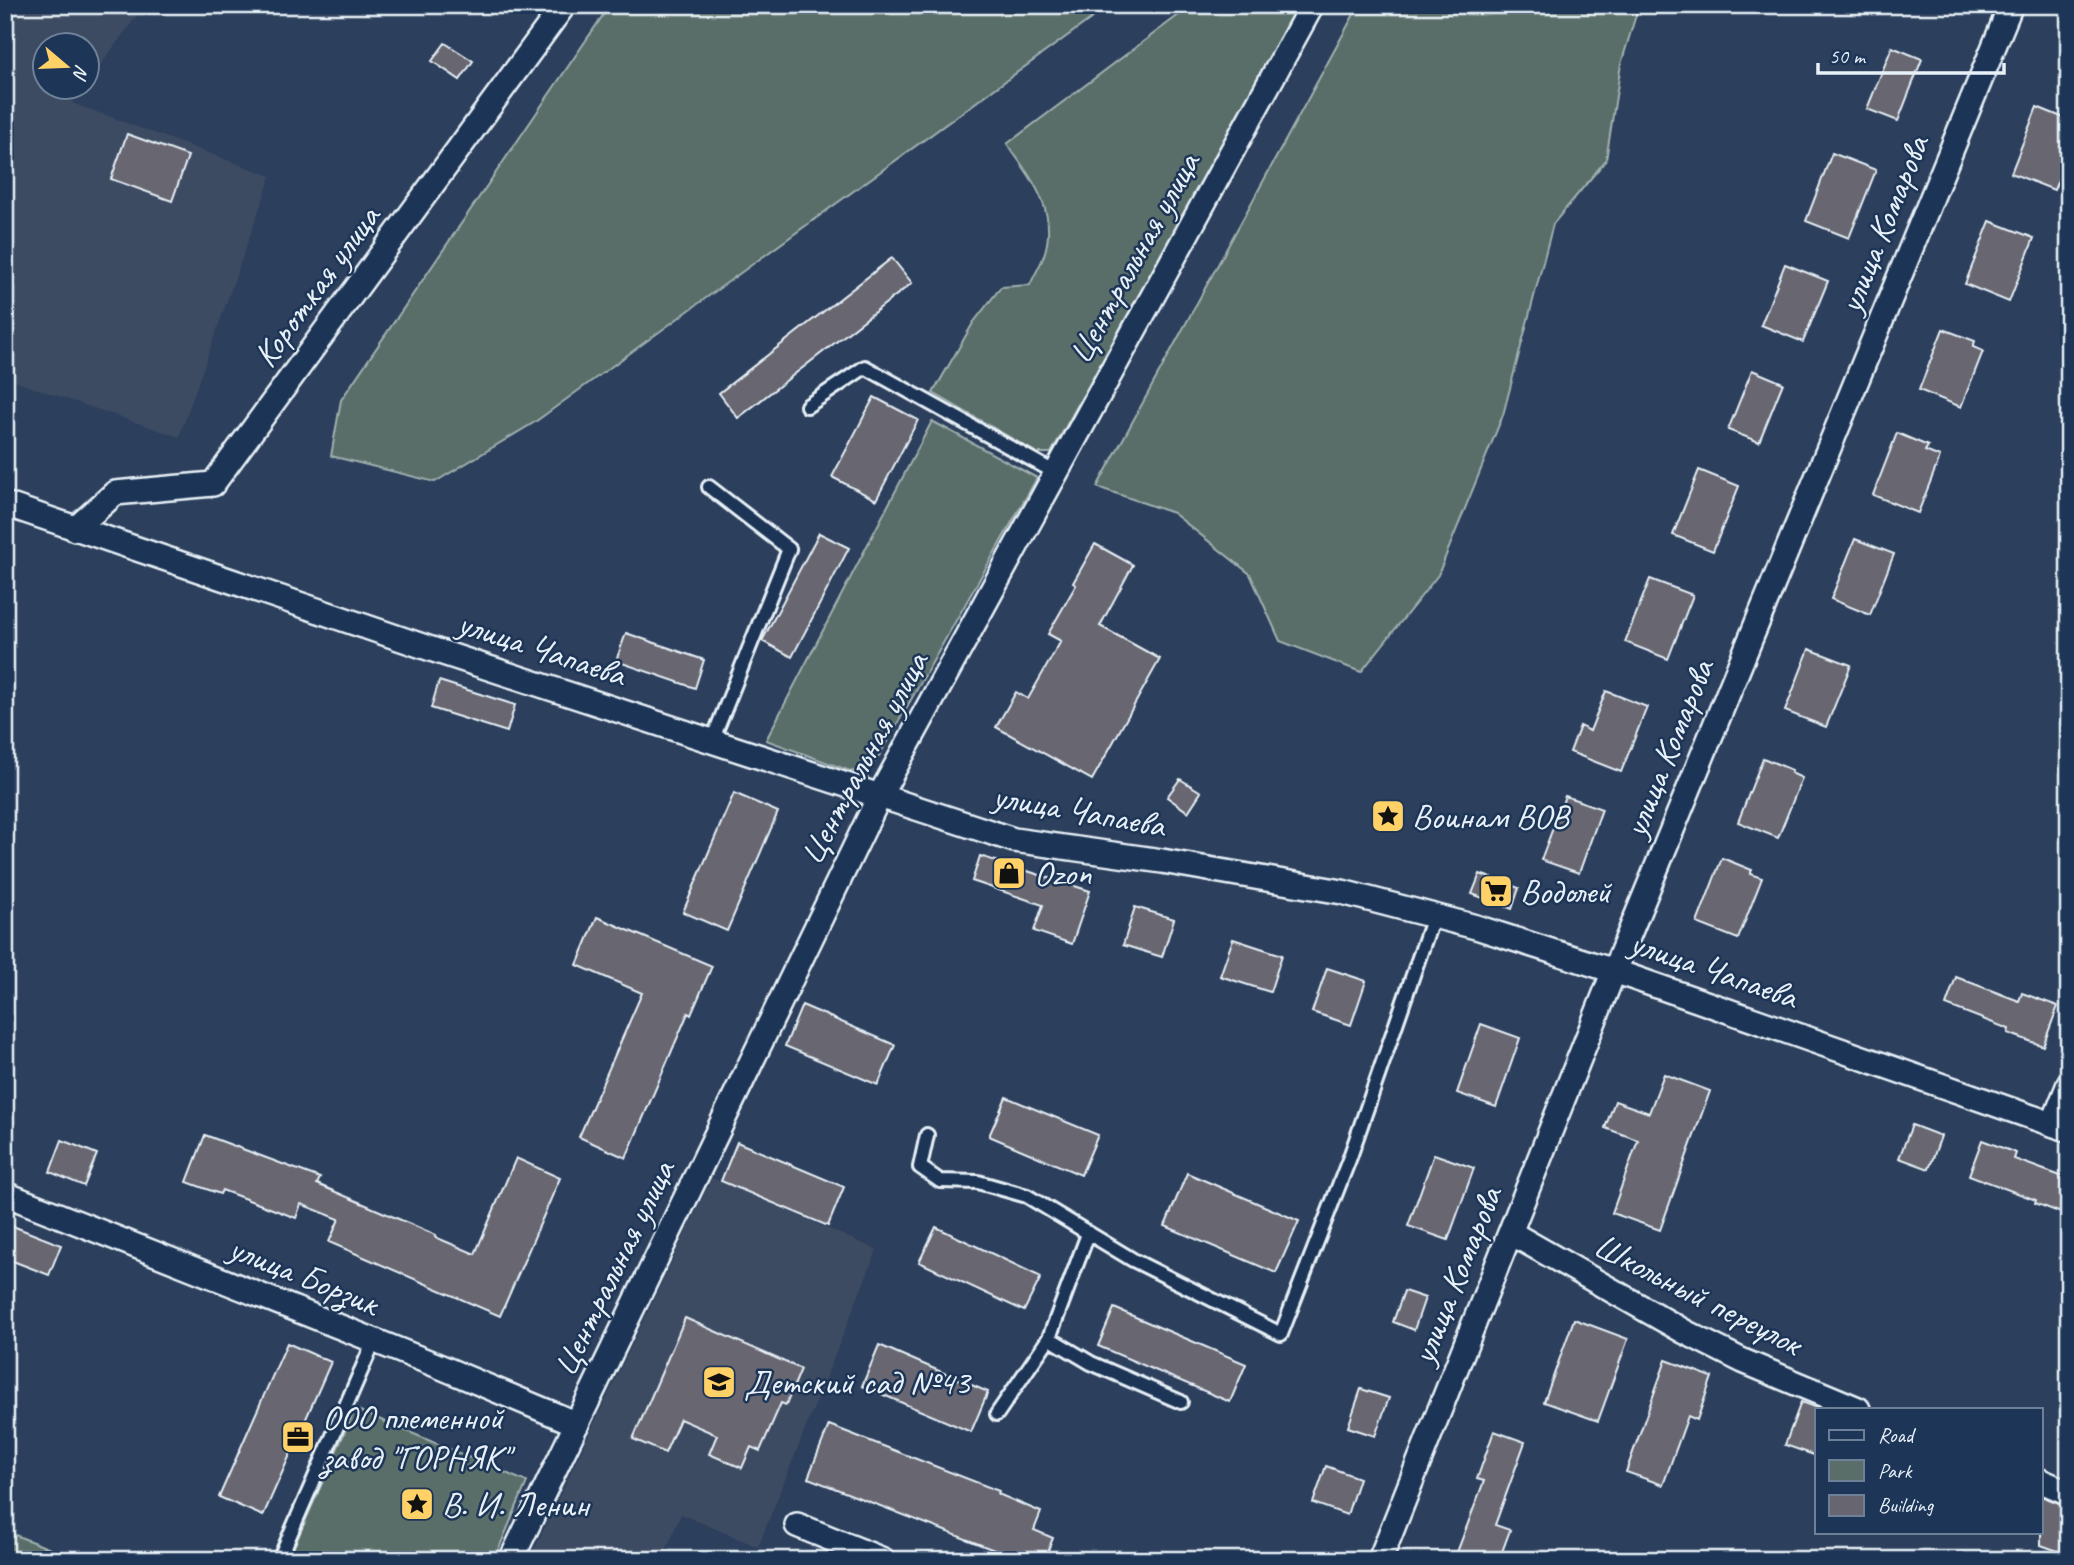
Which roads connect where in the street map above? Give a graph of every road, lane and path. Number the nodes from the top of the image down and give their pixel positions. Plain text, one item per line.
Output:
1 (564, 5) edge
2 (1312, 5) edge
3 (2011, 5) edge
4 (807, 406) dead end
5 (1056, 473) junction
6 (709, 487) dead end
7 (5, 504) edge
8 (75, 529) junction
9 (712, 741) junction
10 (880, 795) junction
11 (1433, 917) junction
12 (1614, 971) junction
13 (2069, 1084) edge
14 (2061, 1127) edge
15 (926, 1135) dead end
16 (5, 1194) edge
17 (1511, 1233) junction
18 (1088, 1234) junction
19 (1049, 1338) junction
20 (374, 1341) junction
21 (1181, 1402) dead end
22 (1856, 1408) edge
23 (997, 1414) dead end
24 (577, 1424) junction
25 (2042, 1481) edge
26 (2069, 1493) edge
27 (797, 1525) dead end
28 (279, 1560) edge
29 (511, 1560) edge
30 (883, 1560) edge
31 (1380, 1560) edge

1 - 8 street, Короткая улица
2 - 5 street, Центральная улица
3 - 12 street, улица Комарова
4 - 5 lane
5 - 10 street, Центральная улица
6 - 9 lane
7 - 8 street, улица Чапаева
8 - 9 street, улица Чапаева
9 - 10 street, улица Чапаева
10 - 11 street, улица Чапаева
10 - 24 street, Центральная улица
11 - 12 street, улица Чапаева
11 - 18 lane
12 - 14 street, улица Чапаева
12 - 17 street, улица Комарова
13 - 14 street
15 - 18 lane
16 - 20 street, улица Борзик
17 - 22 street, Школьный переулок
17 - 31 street, улица Комарова
18 - 19 lane
19 - 21 lane
19 - 23 lane
20 - 24 street, улица Борзик
20 - 28 lane
24 - 29 street, Центральная улица
25 - 26 street
27 - 30 street

